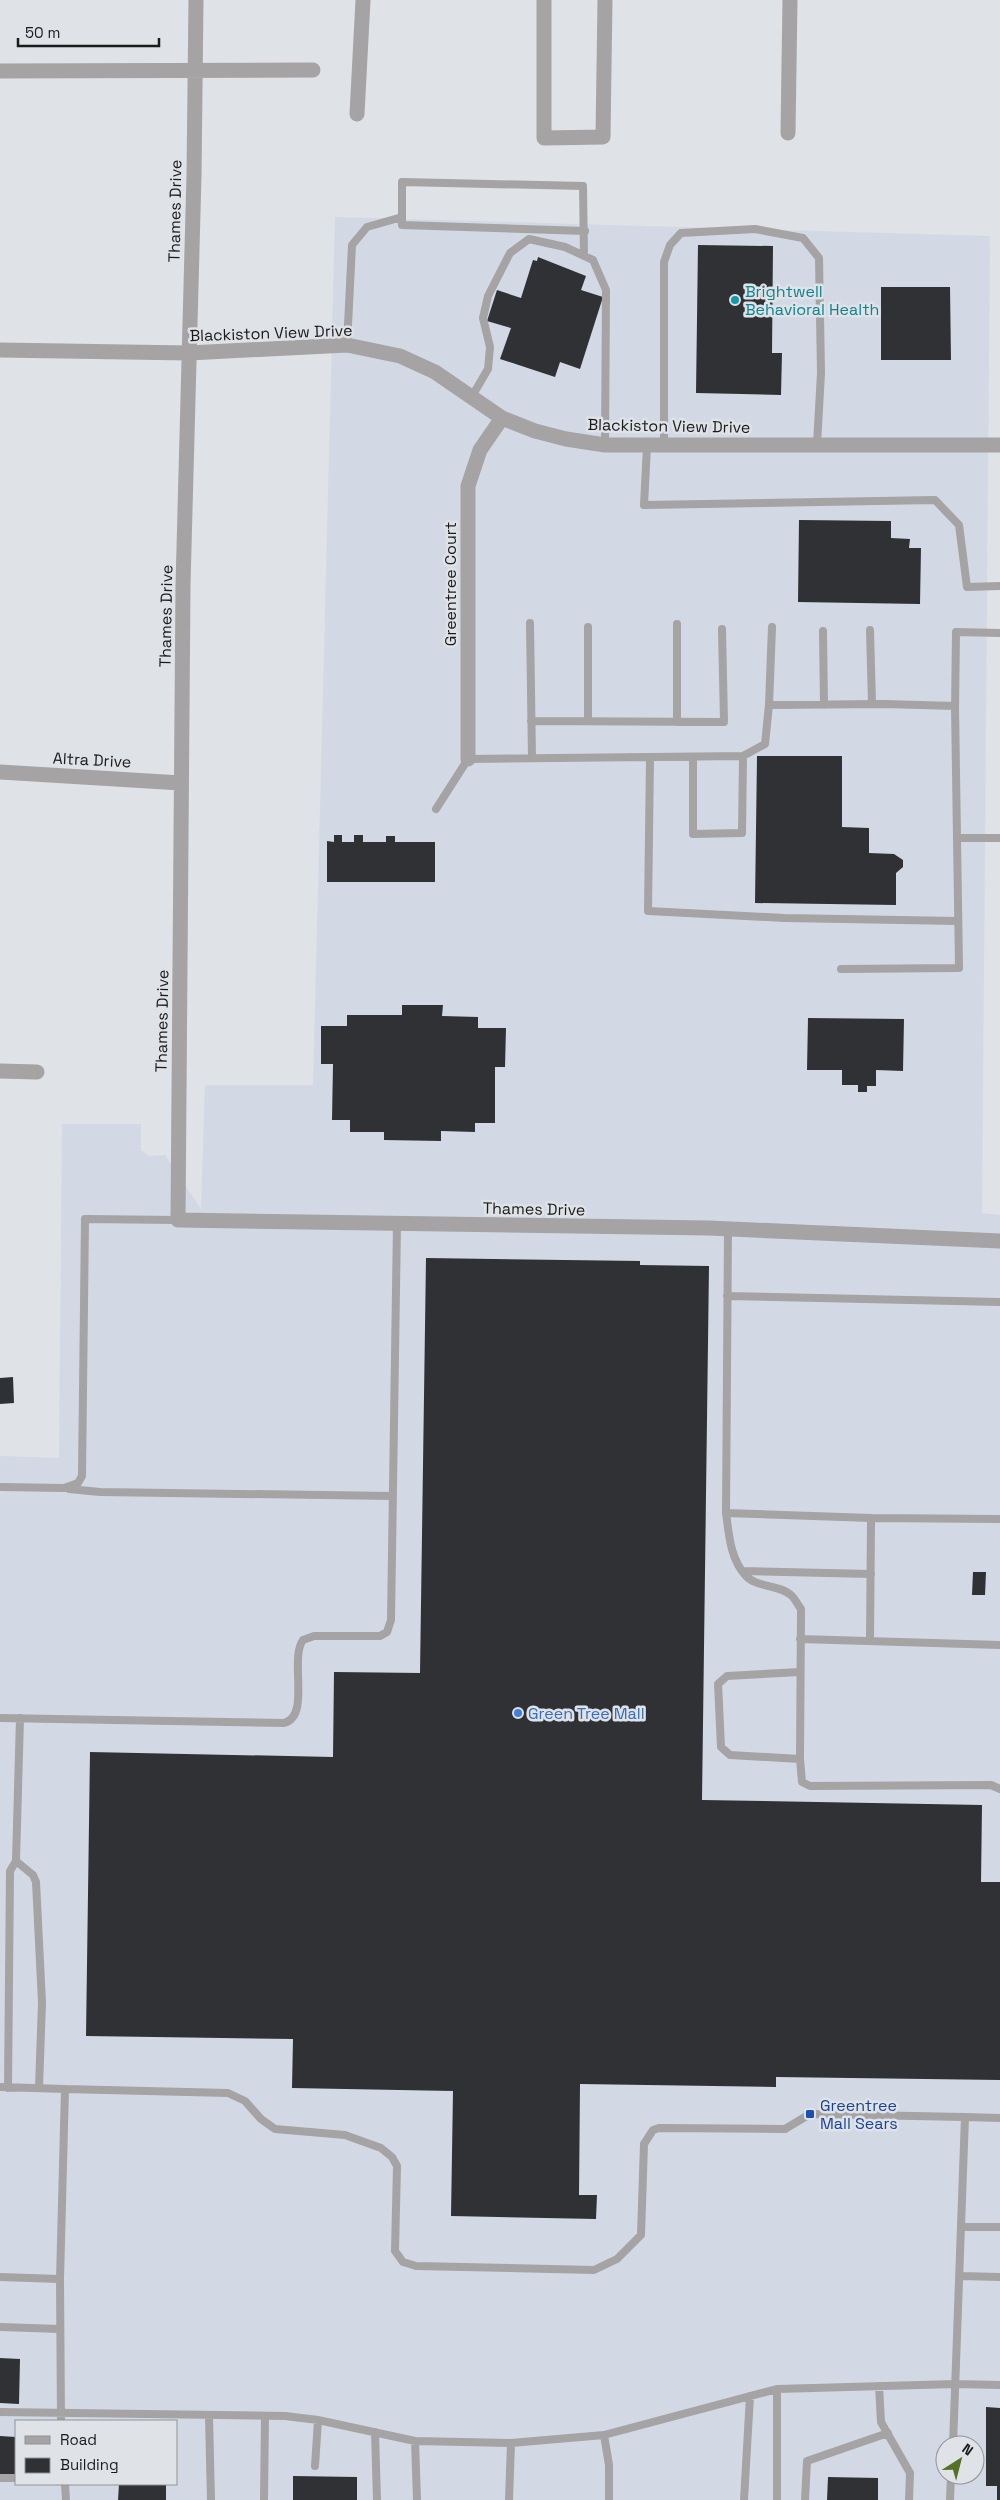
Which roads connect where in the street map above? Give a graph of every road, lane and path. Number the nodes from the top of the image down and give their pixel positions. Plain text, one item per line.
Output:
1 (196, 0) edge
2 (363, 0) edge
3 (544, 0) edge
4 (605, 0) edge
5 (790, 0) edge
6 (195, 70) junction
7 (313, 70) dead end
8 (0, 71) edge
9 (357, 114) dead end
10 (788, 133) dead end
11 (402, 216) junction
12 (585, 230) junction
13 (584, 255) junction
14 (347, 346) junction
15 (0, 350) edge
16 (190, 353) junction
17 (471, 398) junction
18 (502, 418) junction
19 (817, 444) junction
20 (605, 445) junction
21 (664, 445) junction
22 (1000, 445) edge
23 (647, 446) junction
24 (1000, 586) edge
25 (530, 623) dead end
26 (677, 624) dead end
27 (588, 627) dead end
28 (772, 627) dead end
29 (722, 629) dead end
30 (823, 630) dead end
31 (870, 630) dead end
32 (1000, 633) edge
33 (872, 704) junction
34 (769, 705) junction
35 (824, 705) junction
36 (955, 711) junction
37 (531, 721) junction
38 (588, 721) junction
39 (677, 722) junction
40 (743, 756) junction
41 (532, 758) junction
42 (650, 758) junction
43 (693, 758) junction
44 (468, 759) junction
45 (0, 772) edge
46 (182, 783) junction
47 (436, 809) dead end
48 (957, 838) junction
49 (1000, 838) edge
50 (958, 921) junction
51 (841, 969) dead end
52 (0, 1071) edge
53 (37, 1072) dead end
54 (178, 1220) junction
55 (396, 1224) junction
56 (728, 1229) junction
57 (1000, 1241) edge
58 (727, 1296) junction
59 (1000, 1302) edge
60 (0, 1487) edge
61 (64, 1488) junction
62 (393, 1496) junction
63 (726, 1513) junction
64 (871, 1518) junction
65 (1000, 1520) edge
66 (743, 1571) junction
67 (870, 1574) junction
68 (800, 1639) junction
69 (870, 1640) junction
70 (1000, 1645) edge
71 (800, 1672) junction
72 (0, 1718) edge
73 (20, 1718) junction
74 (800, 1759) junction
75 (1000, 1789) edge
76 (16, 1861) junction
77 (4, 2088) edge
78 (39, 2088) junction
79 (65, 2089) junction
80 (965, 2117) junction
81 (1000, 2118) edge
82 (1000, 2227) edge
83 (962, 2228) junction
84 (960, 2276) junction
85 (1000, 2277) edge
86 (0, 2278) edge
87 (60, 2280) junction
88 (0, 2327) edge
89 (60, 2330) junction
90 (956, 2384) junction
91 (1000, 2385) edge
92 (879, 2386) junction
93 (777, 2389) junction
94 (750, 2396) junction
95 (0, 2412) edge
96 (209, 2416) junction
97 (265, 2416) junction
98 (61, 2417) edge
99 (318, 2420) junction
100 (376, 2432) junction
101 (888, 2433) junction
102 (604, 2435) junction
103 (953, 2435) edge
104 (415, 2441) junction
105 (511, 2443) junction
106 (315, 2466) dead end
107 (0, 2478) edge
108 (15, 2478) edge
109 (65, 2485) edge
110 (951, 2485) edge
111 (66, 2500) edge
112 (211, 2500) edge
113 (264, 2500) edge
114 (377, 2500) edge
115 (417, 2500) edge
116 (510, 2500) edge
117 (609, 2500) edge
118 (744, 2500) edge
119 (777, 2500) edge
120 (805, 2500) edge
121 (909, 2500) edge
122 (950, 2500) edge

1 - 6 street, Thames Drive
2 - 9 street
3 - 4 street
5 - 10 street
6 - 7 street
6 - 8 street
6 - 16 street, Thames Drive
11 - 12 lane
11 - 12 lane
11 - 14 lane
12 - 13 lane
13 - 17 lane
13 - 20 lane
14 - 16 street, Blackiston View Drive
14 - 17 street, Blackiston View Drive
15 - 16 street, Blackiston View Drive
16 - 46 street, Thames Drive
17 - 18 street, Blackiston View Drive
18 - 20 street, Blackiston View Drive
18 - 44 street, Greentree Court
19 - 21 street, Blackiston View Drive
19 - 21 lane
19 - 22 street, Blackiston View Drive
20 - 23 street, Blackiston View Drive
21 - 23 street, Blackiston View Drive
23 - 24 lane
25 - 37 lane
26 - 39 lane
27 - 38 lane
28 - 34 lane
29 - 39 lane
30 - 35 lane
31 - 33 lane
32 - 36 lane
33 - 35 lane
33 - 36 lane
34 - 35 lane
34 - 40 lane
36 - 48 lane
37 - 38 lane
37 - 41 lane
38 - 39 lane
40 - 43 lane
40 - 43 lane
41 - 42 lane
41 - 44 lane
42 - 43 lane
42 - 50 lane
44 - 47 lane
45 - 46 street, Altra Drive
46 - 54 street, Thames Drive
48 - 49 lane
48 - 50 lane
50 - 51 lane
52 - 53 street
54 - 55 street, Thames Drive
54 - 61 lane
55 - 56 street, Thames Drive
55 - 62 lane
56 - 57 street, Thames Drive
56 - 58 lane
58 - 59 lane
58 - 63 lane
60 - 61 lane
61 - 62 lane
62 - 73 lane
63 - 64 lane
63 - 66 lane
64 - 65 lane
64 - 67 lane
66 - 67 lane
66 - 68 lane
67 - 69 lane
68 - 69 lane
68 - 71 lane
69 - 70 lane
71 - 74 lane
71 - 74 lane
72 - 73 lane
73 - 76 lane
74 - 75 lane
76 - 77 lane
76 - 78 lane
77 - 78 lane
78 - 79 lane
79 - 80 lane
79 - 87 lane
80 - 81 lane
80 - 83 lane
82 - 83 lane
83 - 84 lane
84 - 85 lane
84 - 90 lane
86 - 87 lane
87 - 89 lane
88 - 89 lane
89 - 98 lane
90 - 91 lane
90 - 92 lane
90 - 103 lane
92 - 93 lane
92 - 101 lane
93 - 94 lane
93 - 119 lane
94 - 102 lane
94 - 118 lane
95 - 98 lane
96 - 97 lane
96 - 98 lane
96 - 112 lane
97 - 99 lane
97 - 113 lane
99 - 100 lane
99 - 106 lane
100 - 104 lane
100 - 114 lane
101 - 120 lane
101 - 121 lane
102 - 105 lane
102 - 117 lane
104 - 105 lane
104 - 115 lane
105 - 116 lane
107 - 108 lane
109 - 111 lane
110 - 122 lane

